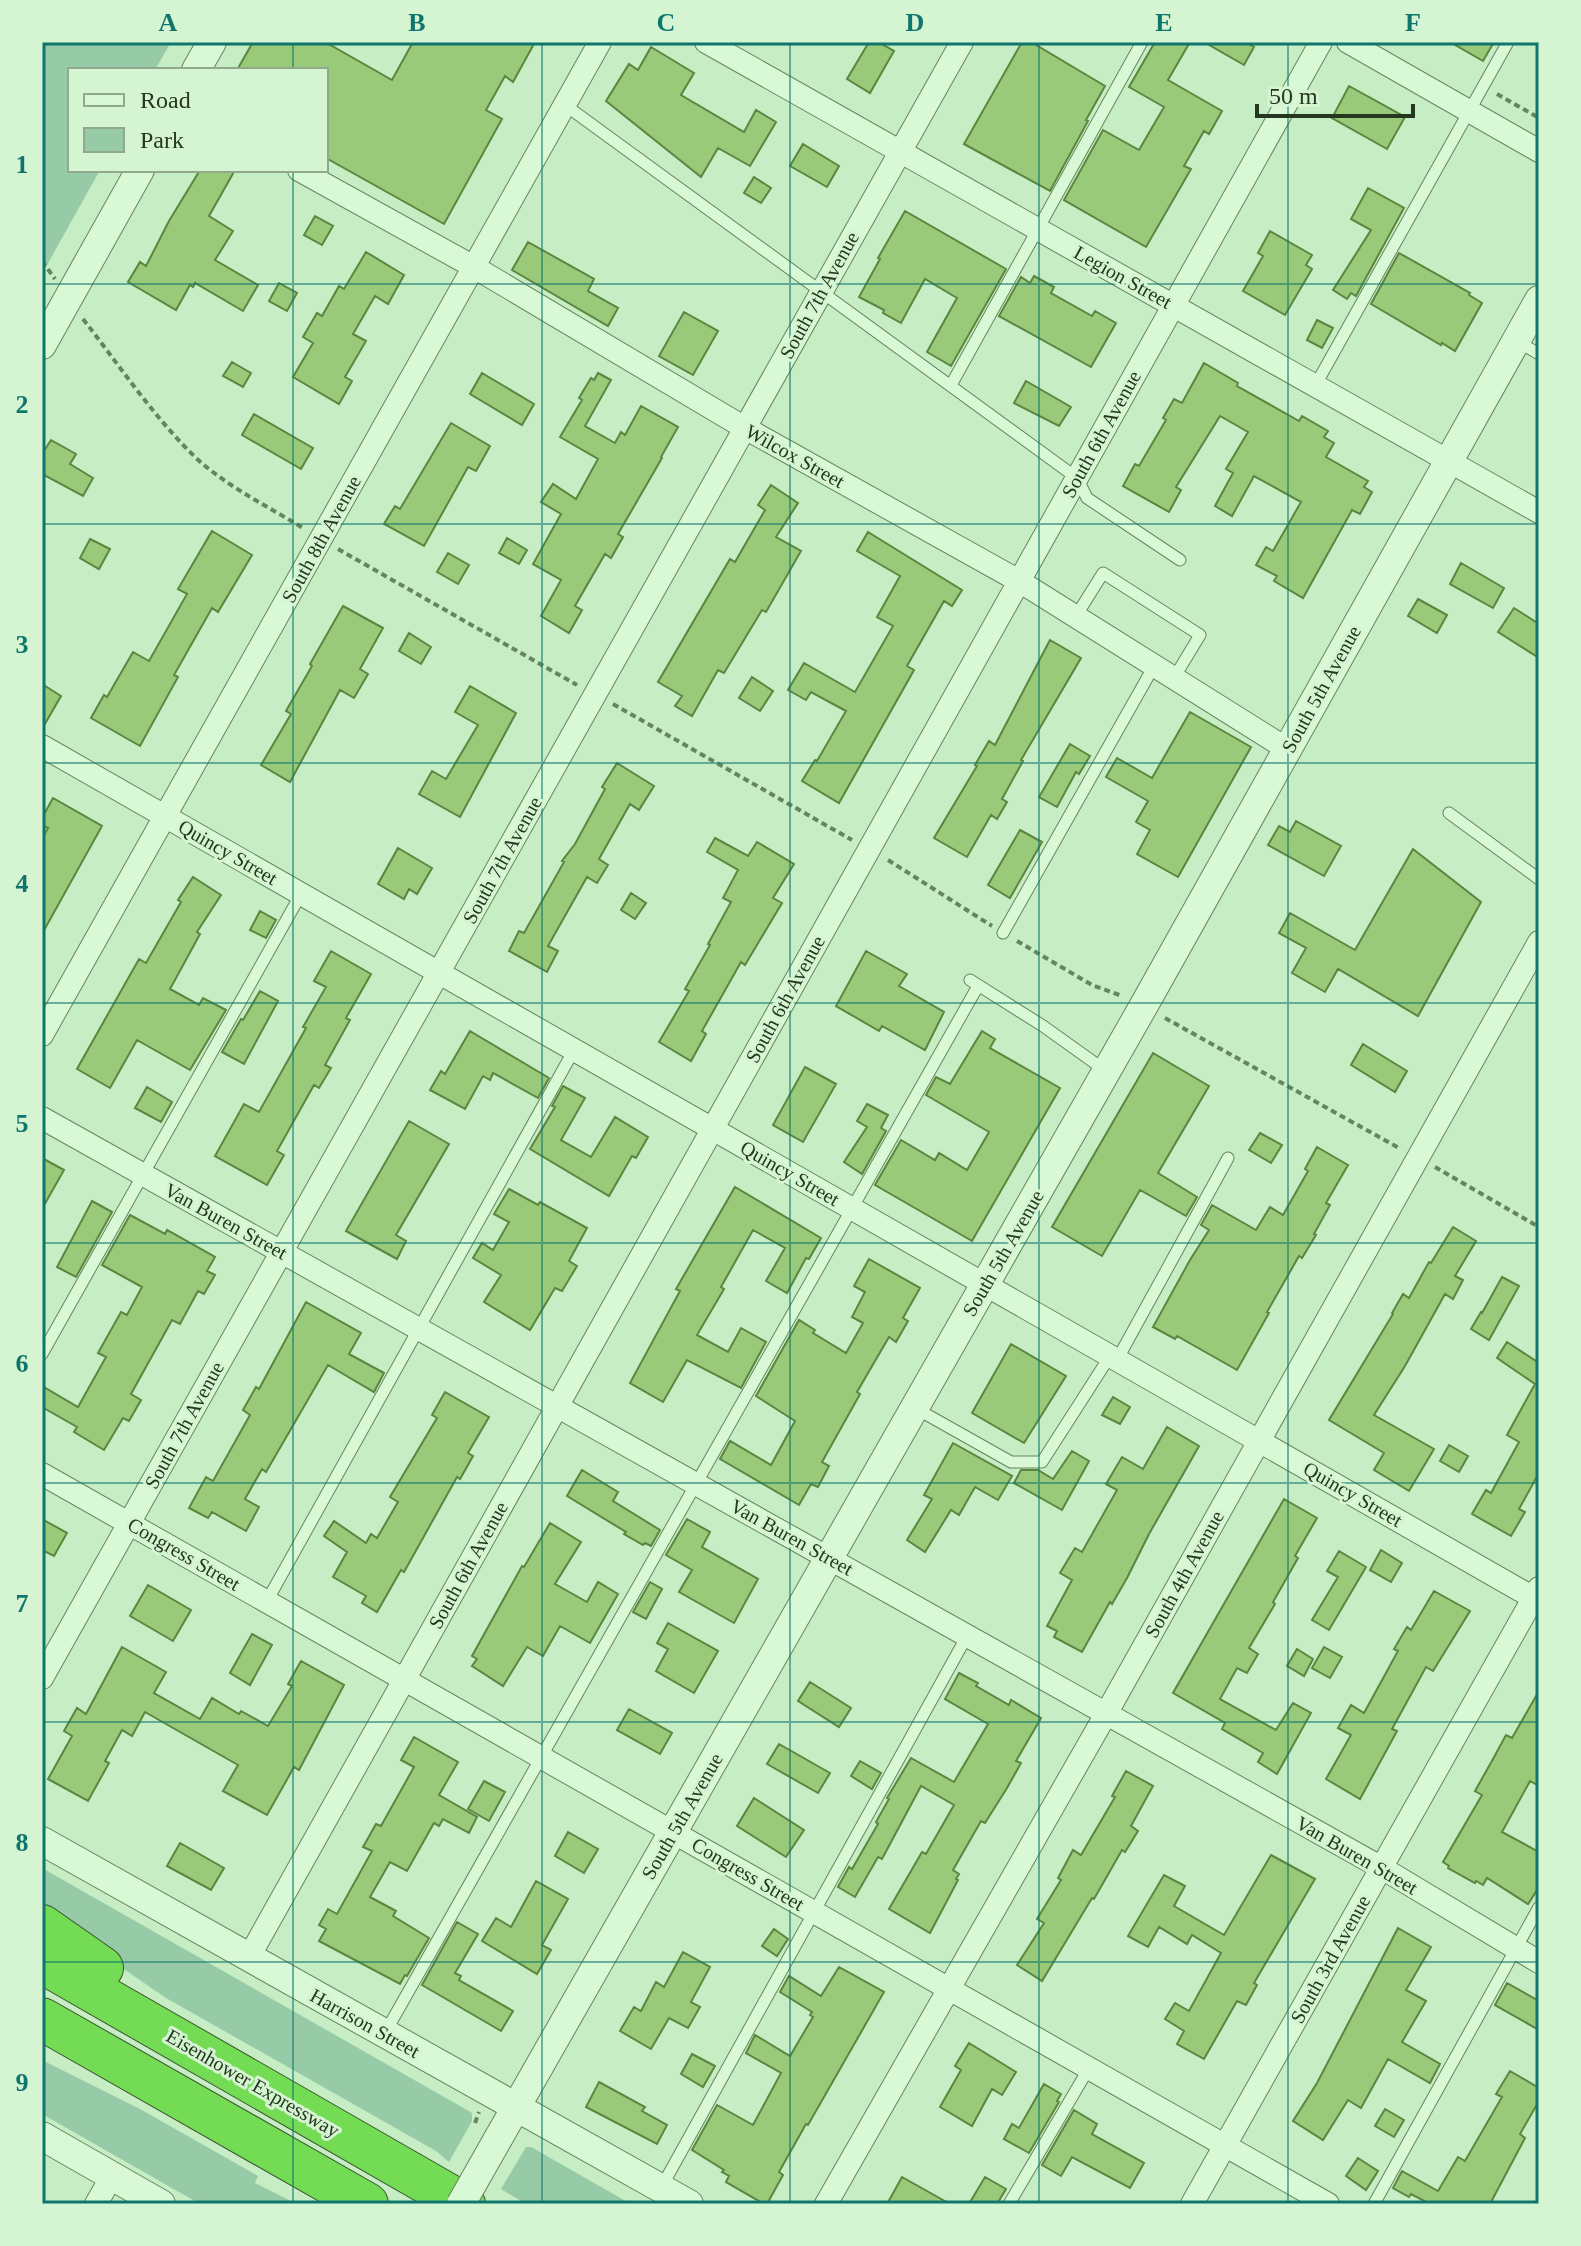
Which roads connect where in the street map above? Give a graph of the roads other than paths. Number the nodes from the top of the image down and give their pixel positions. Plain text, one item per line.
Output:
1 (212, 42) edge
2 (600, 42) edge
3 (706, 42) edge
4 (962, 42) edge
5 (1142, 42) edge
6 (1321, 42) edge
7 (1348, 42) edge
8 (1508, 42) edge
9 (197, 68) edge
10 (565, 105) junction
11 (1469, 111) junction
12 (1539, 151) edge
13 (900, 152) junction
14 (139, 172) edge
15 (303, 172) edge
16 (1037, 229) junction
17 (474, 267) junction
18 (822, 292) junction
19 (1539, 300) edge
20 (1173, 306) junction
21 (42, 345) edge
22 (1528, 348) edge
23 (951, 385) junction
24 (1315, 386) junction
25 (745, 428) junction
26 (1448, 461) junction
27 (1077, 478) junction
28 (1539, 512) edge
29 (1180, 560) dead end
30 (1019, 581) junction
31 (1076, 616) junction
32 (1154, 666) junction
33 (1174, 678) junction
34 (42, 746) edge
35 (1287, 749) junction
36 (1449, 813) dead end
37 (165, 816) junction
38 (1539, 879) edge
39 (301, 894) junction
40 (1003, 933) dead end
41 (1539, 942) edge
42 (439, 972) junction
43 (42, 1035) edge
44 (574, 1050) junction
45 (1106, 1071) junction
46 (42, 1118) edge
47 (713, 1129) junction
48 (1228, 1158) dead end
49 (143, 1174) junction
50 (852, 1208) junction
51 (282, 1252) junction
52 (985, 1284) junction
53 (420, 1329) junction
54 (42, 1354) edge
55 (1114, 1358) junction
56 (557, 1406) junction
57 (915, 1408) junction
58 (1259, 1441) junction
59 (42, 1474) edge
60 (696, 1484) junction
61 (129, 1523) junction
62 (829, 1558) junction
63 (1537, 1595) edge
64 (267, 1601) junction
65 (967, 1636) junction
66 (42, 1678) edge
67 (404, 1679) junction
68 (1106, 1714) junction
69 (542, 1757) junction
70 (673, 1832) junction
71 (42, 1841) edge
72 (1382, 1868) junction
73 (1539, 1907) edge
74 (814, 1912) junction
75 (42, 1926) edge
76 (1516, 1948) junction
77 (249, 1957) junction
78 (42, 1962) edge
79 (1539, 1962) edge
80 (949, 1989) junction
81 (42, 2019) edge
82 (385, 2034) junction
83 (172, 2036) junction
84 (42, 2047) edge
85 (120, 2064) junction
86 (1089, 2068) junction
87 (516, 2107) junction
88 (42, 2136) edge
89 (1225, 2146) junction
90 (112, 2176) junction
91 (660, 2188) junction
92 (96, 2204) edge
93 (161, 2204) edge
94 (367, 2204) edge
95 (462, 2204) edge
96 (689, 2204) edge
97 (826, 2204) edge
98 (1009, 2204) edge
99 (1192, 2204) edge
100 (1328, 2204) edge
101 (1374, 2204) edge

1 - 9 street
2 - 10 street, South 8th Avenue
3 - 13 street, Legion Street
4 - 13 street, South 7th Avenue
5 - 16 lane
6 - 20 street, South 6th Avenue
7 - 11 street
8 - 11 lane
10 - 17 street, South 8th Avenue
10 - 18 lane
11 - 12 street
11 - 24 lane
13 - 16 street, Legion Street
13 - 18 street, South 7th Avenue
14 - 21 street
15 - 17 street, Wilcox Street
16 - 20 street, Legion Street
16 - 23 lane
17 - 25 street, Wilcox Street
17 - 37 street, South 8th Avenue
18 - 23 lane
18 - 25 street, South 7th Avenue
19 - 22 street, South 5th Avenue
20 - 24 street, Legion Street
20 - 27 street, South 6th Avenue
22 - 26 street, South 5th Avenue
23 - 27 lane
24 - 26 street, Legion Street
25 - 30 street, Wilcox Street
25 - 42 street, South 7th Avenue
26 - 28 street, Legion Street
26 - 35 street, South 5th Avenue
27 - 29 lane
27 - 30 street, South 6th Avenue
30 - 31 street, Wilcox Street
30 - 47 street, South 6th Avenue
31 - 32 street, Wilcox Street
31 - 33 lane
32 - 33 street, Wilcox Street
32 - 40 lane
33 - 35 street, Wilcox Street
34 - 37 street, Quincy Street
35 - 45 street, South 5th Avenue
36 - 38 lane
37 - 39 street, Quincy Street
37 - 43 street, South 8th Avenue
39 - 42 street, Quincy Street
39 - 49 lane
41 - 58 street, South 4th Avenue
42 - 44 street, Quincy Street
42 - 51 street, South 7th Avenue
44 - 47 street, Quincy Street
44 - 53 lane
45 - 50 lane
45 - 52 street, South 5th Avenue
46 - 49 street, Van Buren Street
47 - 50 street, Quincy Street
47 - 56 street, South 6th Avenue
48 - 55 lane
49 - 51 street, Van Buren Street
49 - 54 lane
50 - 52 street, Quincy Street
50 - 60 lane
51 - 53 street, Van Buren Street
51 - 61 street, South 7th Avenue
52 - 55 street, Quincy Street
52 - 57 street, South 5th Avenue
53 - 56 street, Van Buren Street
53 - 64 lane
55 - 57 lane
55 - 58 street, Quincy Street
56 - 60 street, Van Buren Street
56 - 67 street, South 6th Avenue
57 - 62 street, South 5th Avenue
58 - 63 street, Quincy Street
58 - 68 street, South 4th Avenue
59 - 61 street, Congress Street
60 - 62 street, Van Buren Street
60 - 69 lane
61 - 64 street, Congress Street
61 - 66 street, South 7th Avenue
62 - 65 street, Van Buren Street
62 - 70 street, South 5th Avenue
63 - 72 street, South 3rd Avenue
64 - 67 street, Congress Street
65 - 68 street, Van Buren Street
65 - 74 lane
67 - 69 street, Congress Street
67 - 77 street, South 6th Avenue
68 - 72 street, Van Buren Street
68 - 80 street, South 4th Avenue
69 - 70 street, Congress Street
69 - 82 lane
70 - 74 street, Congress Street
70 - 87 street, South 5th Avenue
71 - 77 street, Harrison Street
72 - 76 street, Van Buren Street
72 - 89 street, South 3rd Avenue
73 - 76 lane
74 - 80 street, Congress Street
74 - 91 lane
75 - 83 highway
76 - 79 street, Van Buren Street
76 - 101 lane
77 - 82 street, Harrison Street
78 - 83 highway, Eisenhower Expressway
80 - 86 street, Congress Street
80 - 97 street, South 4th Avenue
81 - 85 highway
82 - 87 street, Harrison Street
83 - 95 highway, Eisenhower Expressway
84 - 85 highway
85 - 94 highway
86 - 89 street, Congress Street
86 - 98 lane
87 - 91 street, Harrison Street
87 - 95 street, South 5th Avenue, bridge
88 - 90 street
89 - 99 street, South 3rd Avenue
89 - 100 street, Congress Street
90 - 92 street
90 - 93 street
91 - 96 street, Harrison Street

